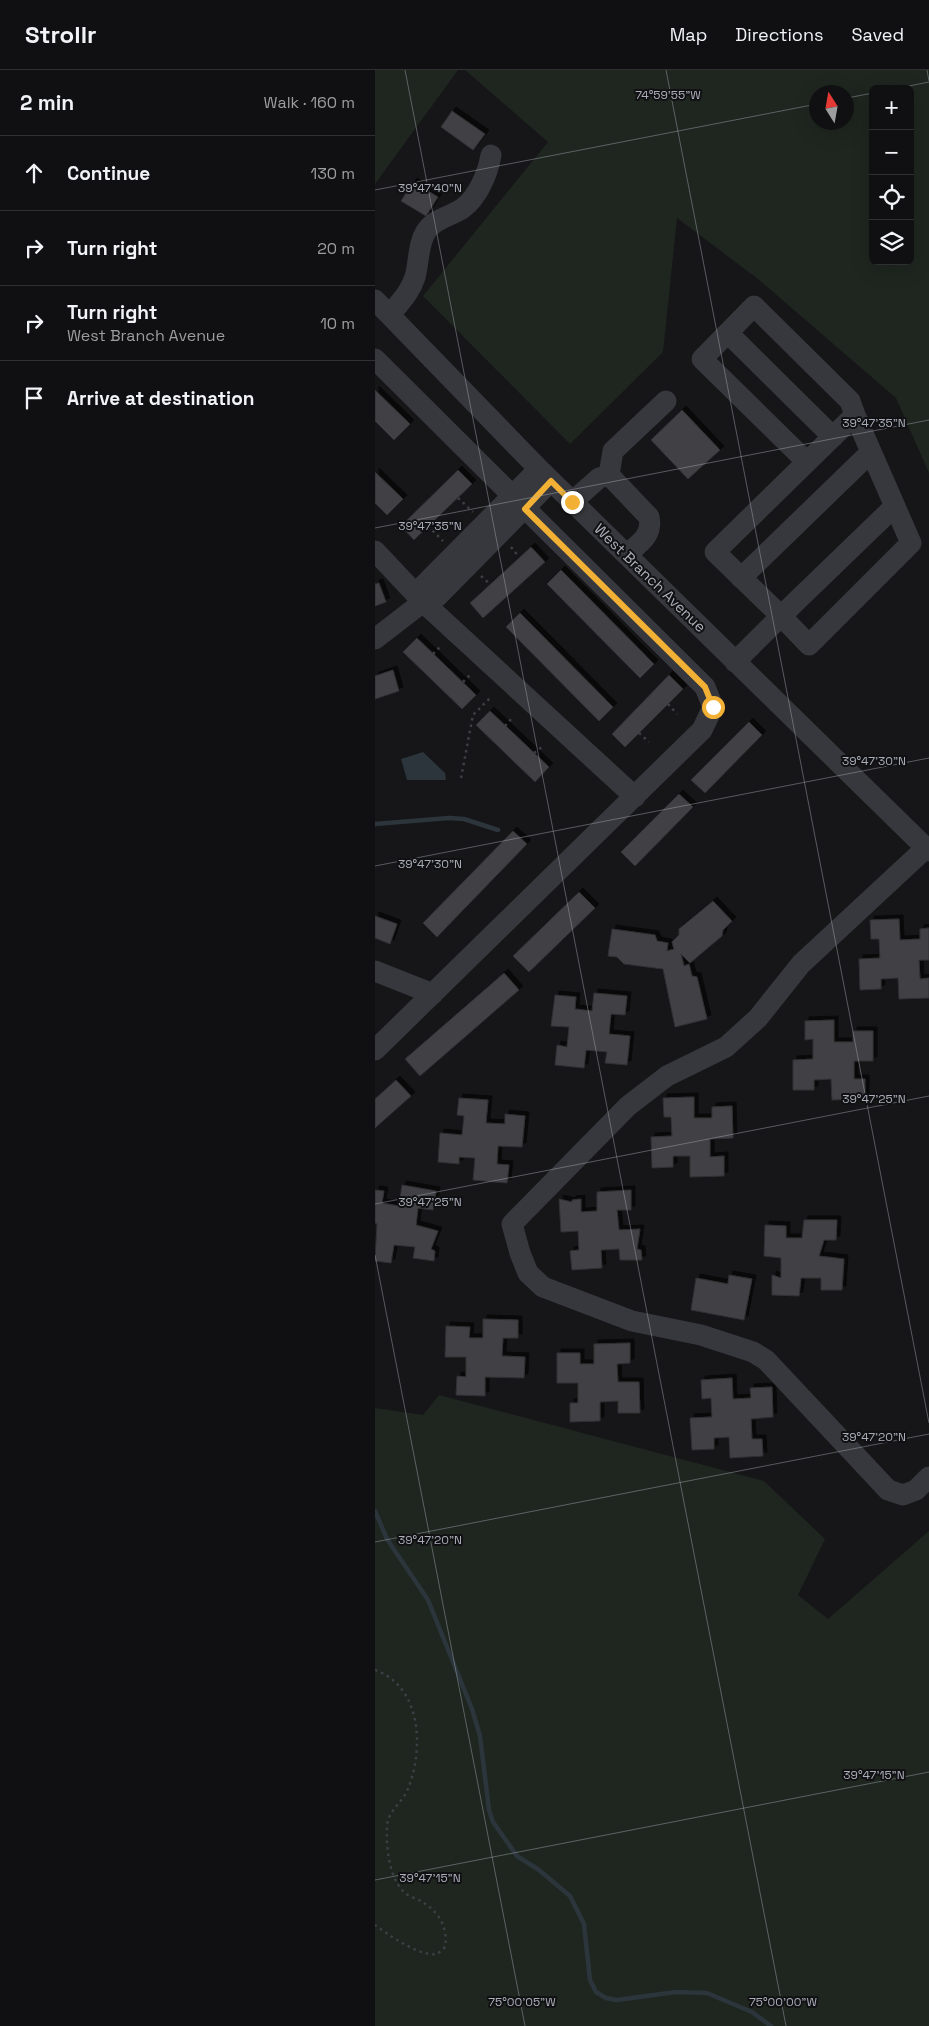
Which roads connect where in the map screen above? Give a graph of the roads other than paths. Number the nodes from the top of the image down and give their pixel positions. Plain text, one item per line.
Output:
1 (491, 155) dead end
2 (382, 308) edge
3 (728, 333) junction
4 (375, 358) edge
5 (666, 401) dead end
6 (855, 415) junction
7 (833, 437) junction
8 (871, 452) junction
9 (807, 462) junction
10 (545, 475) junction
11 (609, 475) junction
12 (518, 502) junction
13 (572, 502) junction
14 (895, 506) junction
15 (375, 551) edge
16 (627, 554) junction
17 (741, 578) junction
18 (423, 602) junction
19 (781, 616) junction
20 (375, 640) edge
21 (735, 662) junction
22 (635, 798) junction
23 (927, 850) edge
24 (375, 971) edge
25 (433, 994) junction
26 (375, 1050) edge
27 (929, 1477) edge

1 - 2 street
2 - 10 street, West Branch Avenue
3 - 6 street
3 - 7 street
3 - 9 street
4 - 12 street
5 - 11 street
6 - 7 street
6 - 8 street
7 - 9 street
8 - 14 street
8 - 17 street
9 - 17 street
10 - 12 street
10 - 13 street, West Branch Avenue
11 - 13 street
11 - 16 street
12 - 18 street
12 - 22 street
13 - 16 street, West Branch Avenue
14 - 19 street
14 - 19 street
15 - 18 street
16 - 21 street, West Branch Avenue
17 - 19 street
18 - 20 street
18 - 22 street
19 - 21 street
21 - 23 street, West Branch Avenue
22 - 25 street
23 - 27 street
24 - 25 street
25 - 26 street

